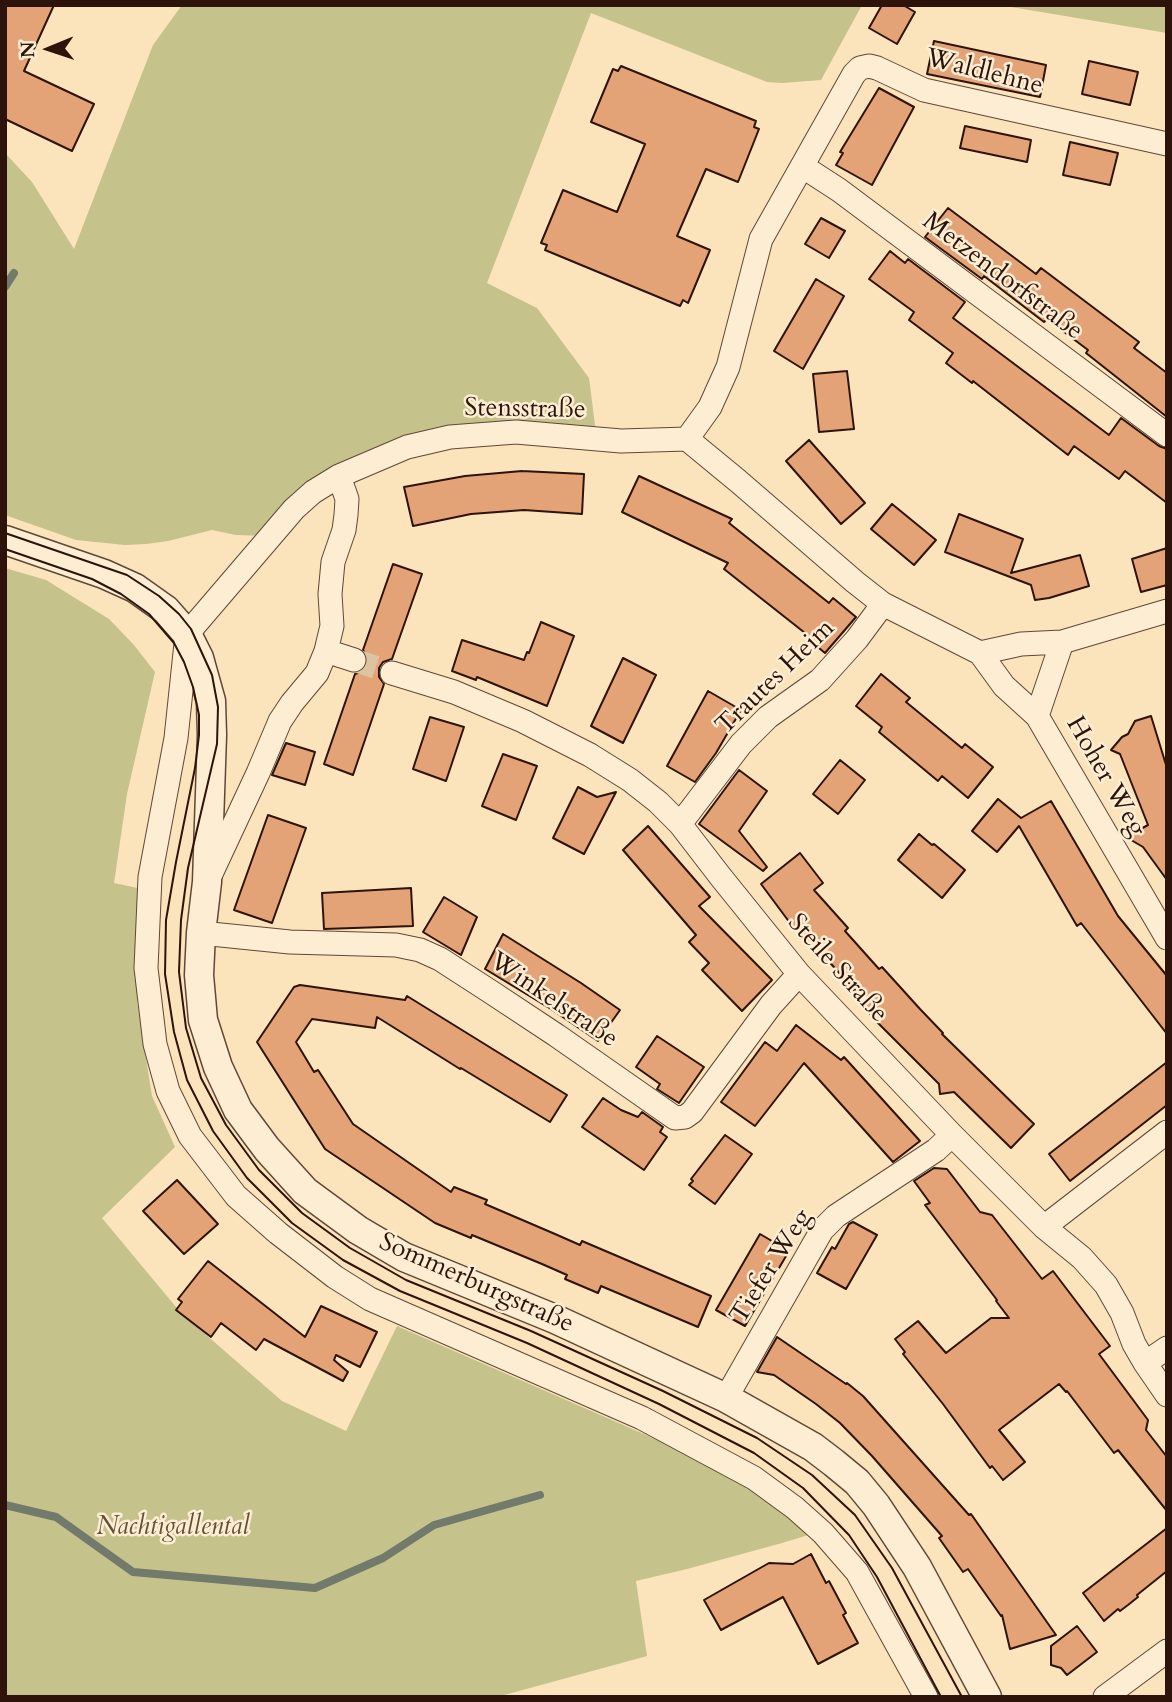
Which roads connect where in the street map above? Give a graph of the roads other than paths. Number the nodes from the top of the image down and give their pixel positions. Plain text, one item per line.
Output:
1 (1167, 144) edge
2 (802, 166) junction
3 (1167, 435) edge
4 (687, 439) junction
5 (339, 476) junction
6 (5, 540) edge
7 (883, 604) junction
8 (1167, 611) edge
9 (187, 634) junction
10 (1062, 642) junction
11 (326, 651) junction
12 (980, 653) junction
13 (354, 660) tunnel mouth
14 (392, 673) tunnel mouth
15 (1037, 716) junction
16 (212, 735) junction
17 (176, 737) junction
18 (680, 824) junction
19 (207, 882) junction
20 (201, 933) junction
21 (1167, 938) edge
22 (799, 974) junction
23 (1167, 1132) edge
24 (952, 1135) junction
25 (1044, 1227) junction
26 (1167, 1348) edge
27 (1145, 1363) junction
28 (1167, 1395) edge
29 (726, 1398) junction
30 (1167, 1651) edge
31 (926, 1697) edge
32 (987, 1697) edge
33 (1105, 1697) edge

1 - 2 street, Waldlehne
2 - 3 street, Metzendorfstraße
2 - 4 street
4 - 5 street, Stensstraße
4 - 7 street
5 - 9 street, Stensstraße
5 - 11 street
6 - 9 street, Sommerburgstraße
7 - 12 street
7 - 18 street, Trautes Heim
8 - 10 street
9 - 16 street, Sommerburgstraße
9 - 17 street, Sommerburgstraße
10 - 12 street
10 - 15 street
11 - 13 street
11 - 19 street
12 - 15 street
14 - 18 street, Steile Straße
15 - 21 street, Hoher Weg
16 - 17 street
16 - 19 street, Sommerburgstraße
17 - 31 street, Sommerburgstraße
18 - 22 street, Steile Straße
19 - 20 street, Sommerburgstraße
20 - 22 street, Winkelstraße
20 - 29 street, Sommerburgstraße
22 - 24 street, Steile Straße
23 - 25 street
24 - 25 street, Steile Straße
24 - 29 street, Tiefer Weg
25 - 27 street, Steile Straße
26 - 27 street
27 - 28 street, Steile Straße
29 - 32 street, Sommerburgstraße
30 - 33 street

